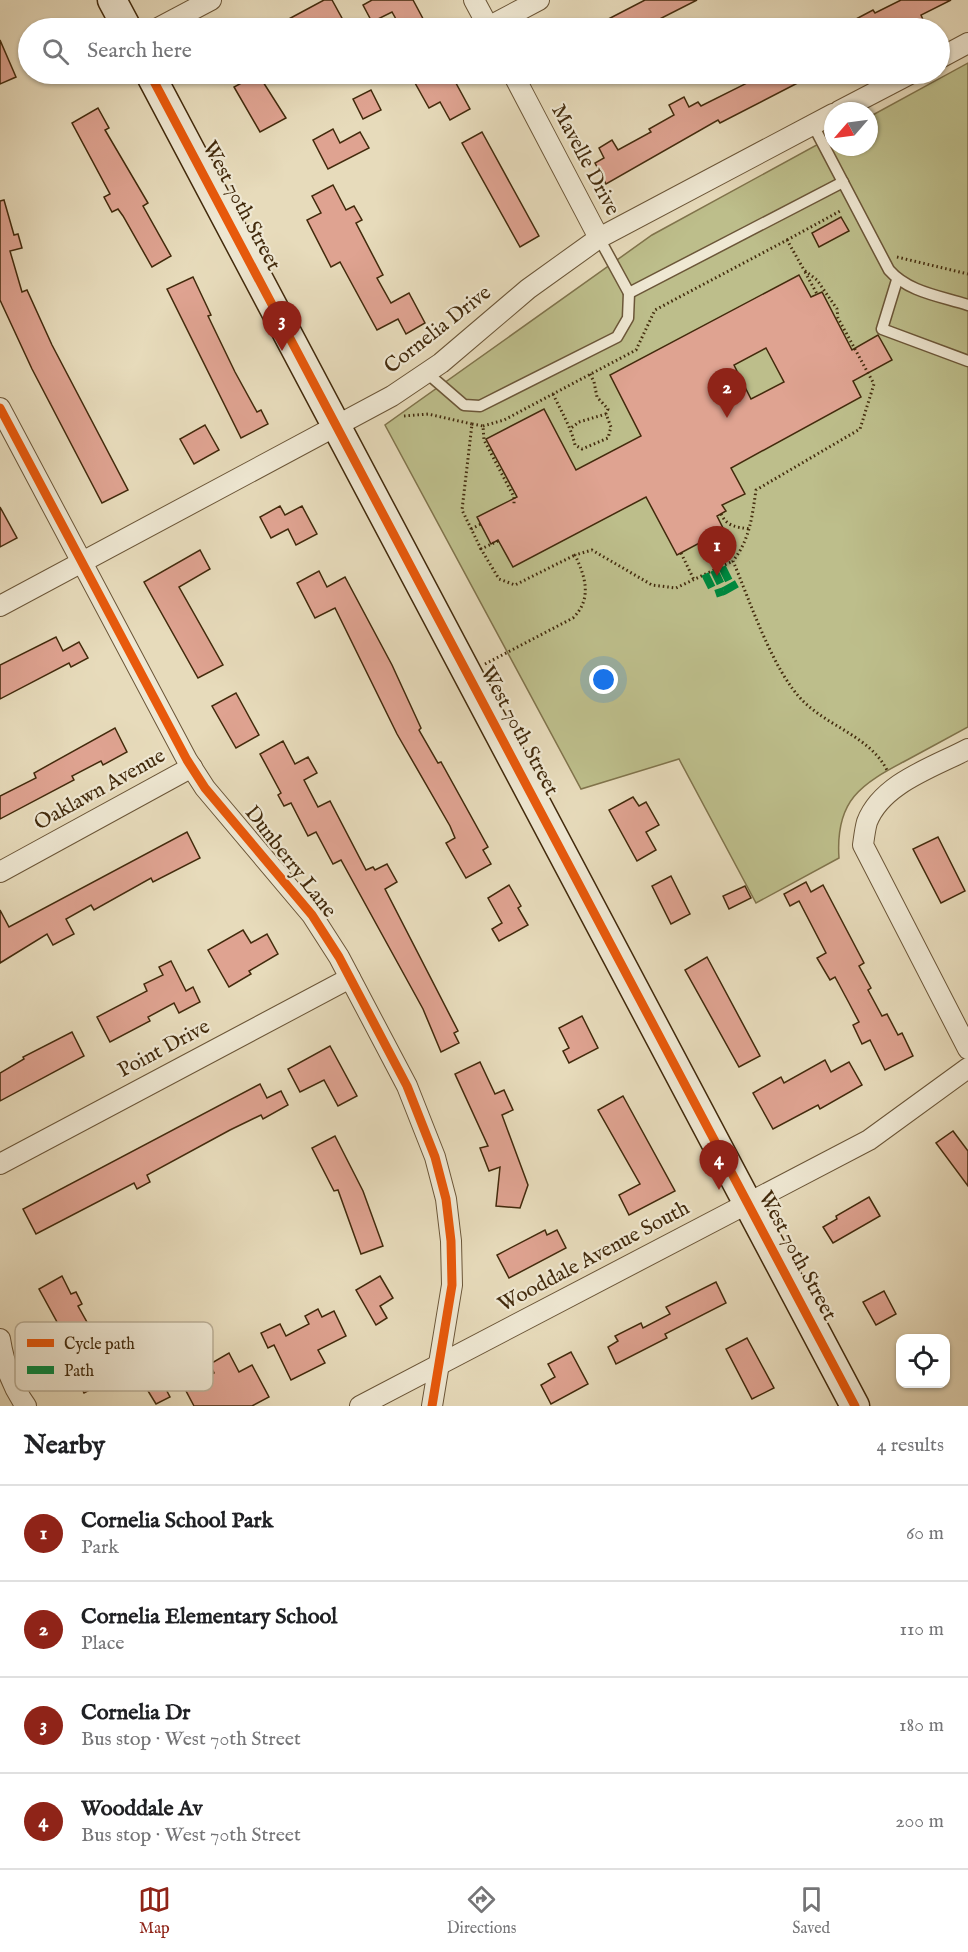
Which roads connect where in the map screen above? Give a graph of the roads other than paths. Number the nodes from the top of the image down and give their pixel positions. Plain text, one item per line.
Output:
1 (112, 0) edge
2 (211, 0) edge
3 (474, 0) edge
4 (538, 0) edge
5 (122, 18) edge
6 (177, 18) edge
7 (483, 18) edge
8 (506, 18) edge
9 (968, 43) edge
10 (950, 52) edge
11 (155, 84) edge
12 (518, 84) edge
13 (891, 84) edge
14 (856, 102) edge
15 (824, 119) edge
16 (813, 125) junction
17 (843, 182) junction
18 (599, 238) junction
19 (897, 280) junction
20 (629, 293) junction
21 (968, 305) edge
22 (968, 361) edge
23 (427, 373) junction
24 (0, 408) edge
25 (336, 425) junction
26 (82, 562) junction
27 (0, 606) edge
28 (968, 749) edge
29 (192, 767) junction
30 (0, 872) edge
31 (350, 978) junction
32 (968, 1049) edge
33 (968, 1068) edge
34 (0, 1164) edge
35 (748, 1203) junction
36 (0, 1339) edge
37 (440, 1365) junction
38 (15, 1390) edge
39 (15, 1391) edge
40 (26, 1406) edge
41 (360, 1406) edge
42 (432, 1406) edge
43 (855, 1406) edge

1 - 5 street
2 - 6 street
3 - 7 street
4 - 8 street
9 - 10 street
11 - 25 street, West 70th Street
12 - 18 street, Mavelle Drive
13 - 14 street
15 - 16 street, Cornelia Drive
16 - 17 lane
16 - 18 street, Cornelia Drive
17 - 19 lane
17 - 20 lane
18 - 20 lane
18 - 23 street, Cornelia Drive
19 - 21 lane
19 - 22 lane
20 - 23 lane
23 - 25 street, Cornelia Drive
24 - 26 street, Dunberry Lane
25 - 26 street, Cornelia Drive
25 - 35 street, West 70th Street
26 - 27 street, Cornelia Drive
26 - 29 street, Dunberry Lane
28 - 32 street
29 - 30 street, Oaklawn Avenue
29 - 31 street, Dunberry Lane
31 - 34 street, Point Drive
31 - 37 street, Dunberry Lane
33 - 35 street, Wooddale Avenue South
35 - 37 street, Wooddale Avenue South
35 - 43 street, West 70th Street
36 - 38 street
37 - 41 street, Wooddale Avenue South
37 - 42 street, Dunberry Lane
39 - 40 street

